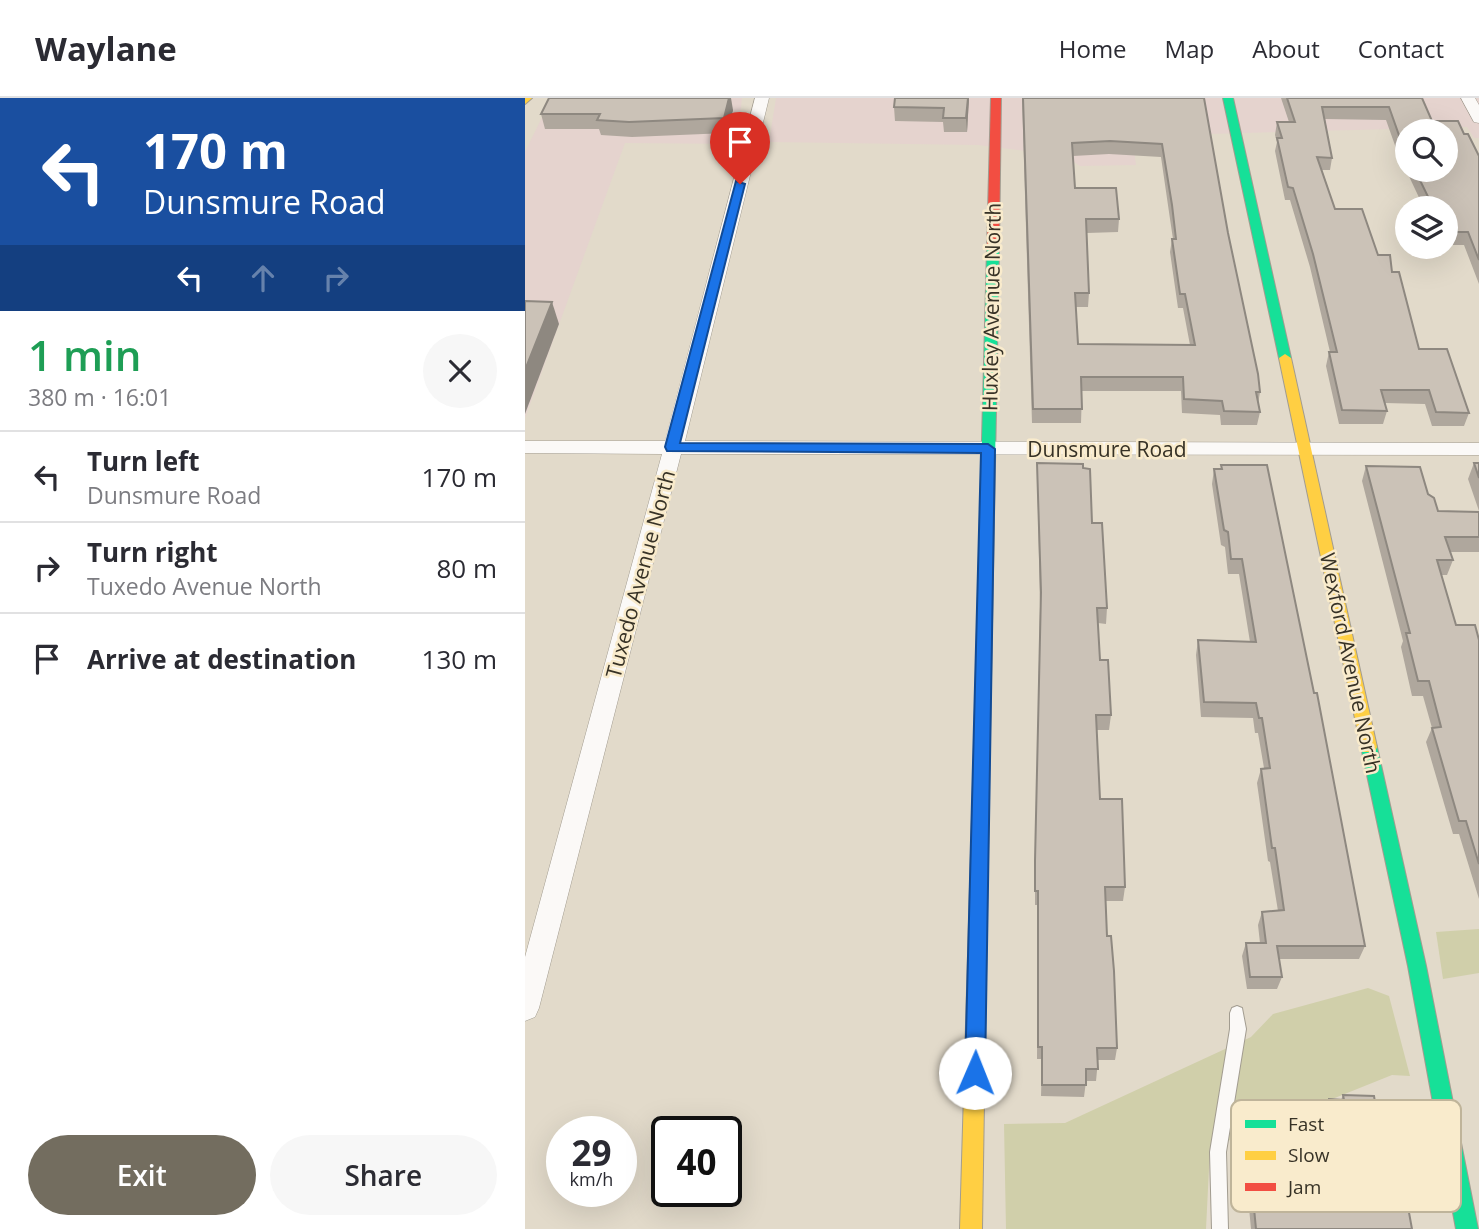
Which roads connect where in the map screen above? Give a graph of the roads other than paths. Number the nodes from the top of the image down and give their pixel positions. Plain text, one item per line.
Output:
1 (762, 98) edge
2 (996, 98) edge
3 (1228, 98) edge
4 (1468, 98) edge
5 (1479, 119) edge
6 (525, 447) edge
7 (672, 447) junction
8 (988, 449) junction
9 (1305, 449) junction
10 (1479, 449) edge
11 (525, 1008) edge
12 (1237, 1013) dead end
13 (1442, 1100) edge
14 (1461, 1198) edge
15 (971, 1229) edge
16 (1220, 1229) edge
17 (1467, 1229) edge

1 - 7 street, Tuxedo Avenue North
2 - 8 street, Huxley Avenue North
3 - 9 street, Wexford Avenue North
4 - 5 street
6 - 7 street, Dunsmure Road
7 - 8 street, Dunsmure Road
7 - 11 street, Tuxedo Avenue North
8 - 9 street, Dunsmure Road
8 - 15 street, Huxley Avenue North
9 - 10 street, Dunsmure Road
9 - 13 street, Wexford Avenue North
12 - 16 lane
14 - 17 street, Wexford Avenue North

